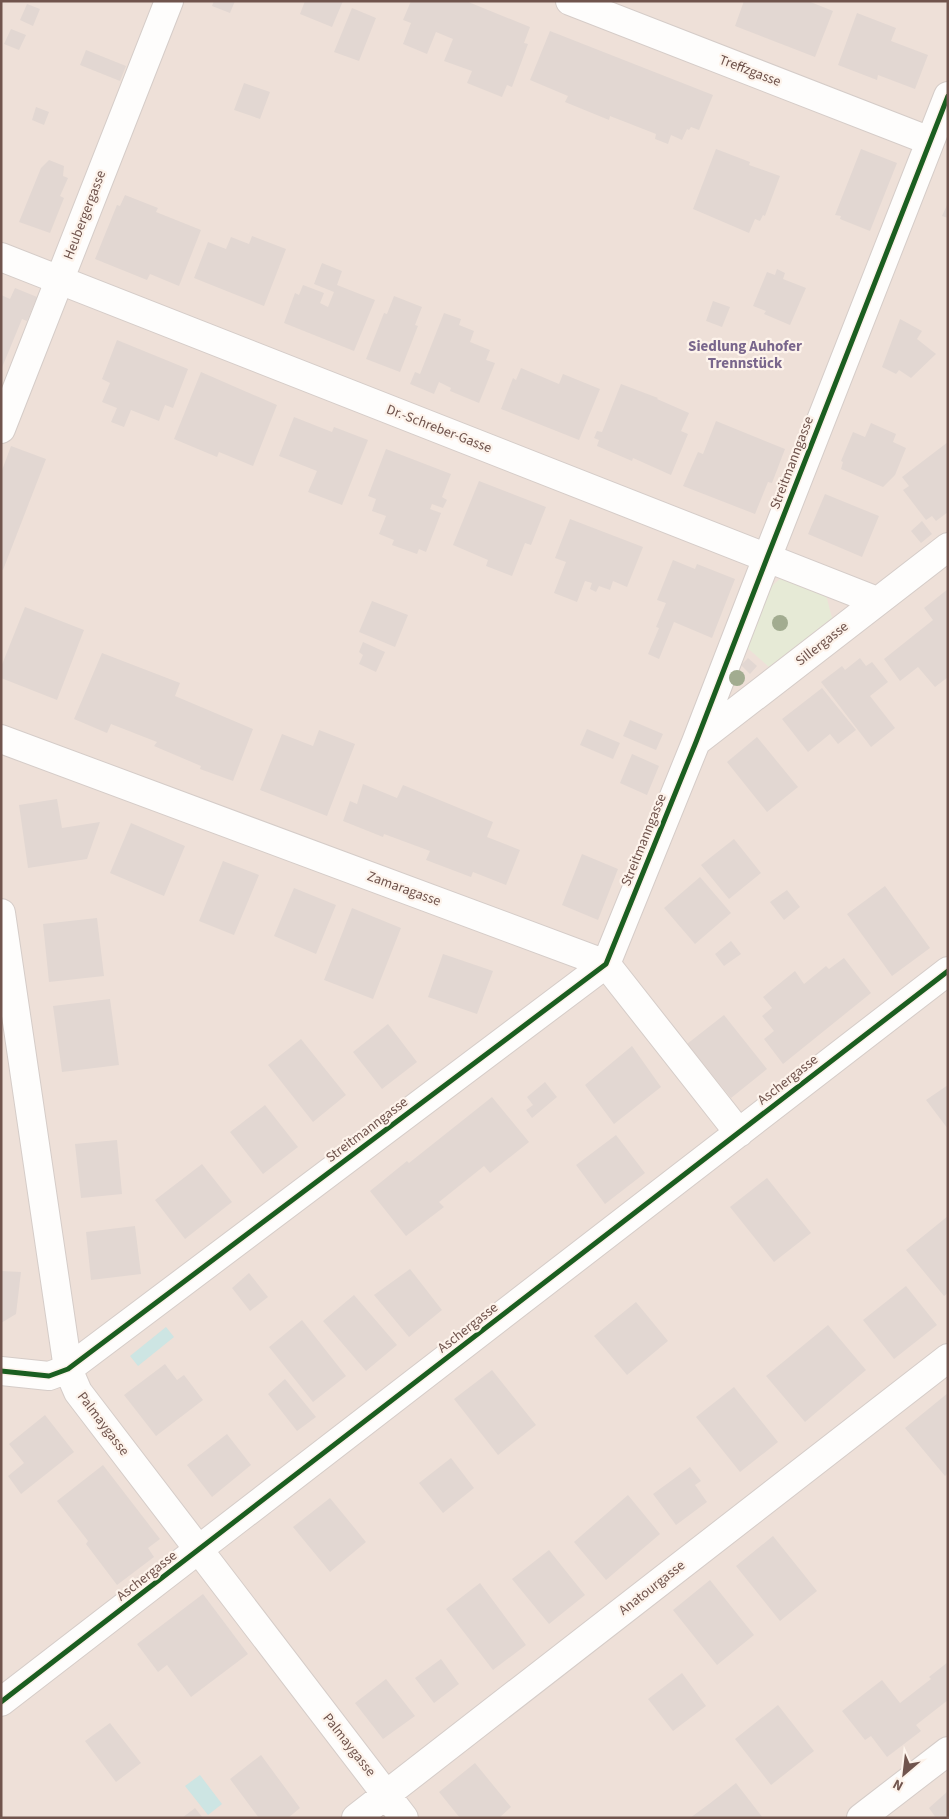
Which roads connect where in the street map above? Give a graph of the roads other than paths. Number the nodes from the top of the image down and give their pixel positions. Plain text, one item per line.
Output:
1 (169, 1) edge
2 (570, 1) edge
3 (948, 96) edge
4 (930, 141) junction
5 (1, 257) edge
6 (59, 280) junction
7 (1, 429) edge
8 (948, 547) edge
9 (767, 558) junction
10 (877, 601) junction
11 (1, 739) edge
12 (696, 742) junction
13 (1, 913) edge
14 (606, 964) junction
15 (948, 972) edge
16 (739, 1132) junction
17 (948, 1358) edge
18 (68, 1369) junction
19 (1, 1371) edge
20 (198, 1551) junction
21 (1, 1702) edge
22 (948, 1751) edge
23 (387, 1794) junction
24 (356, 1818) edge
25 (404, 1818) edge
26 (861, 1818) edge

1 - 6 street, Heubergergasse
2 - 4 street, Treffzgasse
3 - 4 street, Streitmanngasse
4 - 9 street, Streitmanngasse
5 - 6 street, Dr.-Schreber-Gasse
6 - 7 street, Heubergergasse
6 - 9 street, Dr.-Schreber-Gasse
8 - 10 street, Sillergasse
9 - 10 street, Dr.-Schreber-Gasse
9 - 12 street, Streitmanngasse
10 - 12 street, Sillergasse
11 - 14 street, Zamaragasse
12 - 14 street, Streitmanngasse
13 - 18 street, Palmaygasse
14 - 16 street
14 - 18 street, Streitmanngasse
15 - 16 street, Aschergasse
16 - 20 street, Aschergasse
17 - 23 street, Anatourgasse
18 - 19 street
18 - 20 street, Palmaygasse
20 - 21 street, Aschergasse
20 - 23 street, Palmaygasse
22 - 26 street
23 - 24 street, Anatourgasse
23 - 25 street, Palmaygasse

